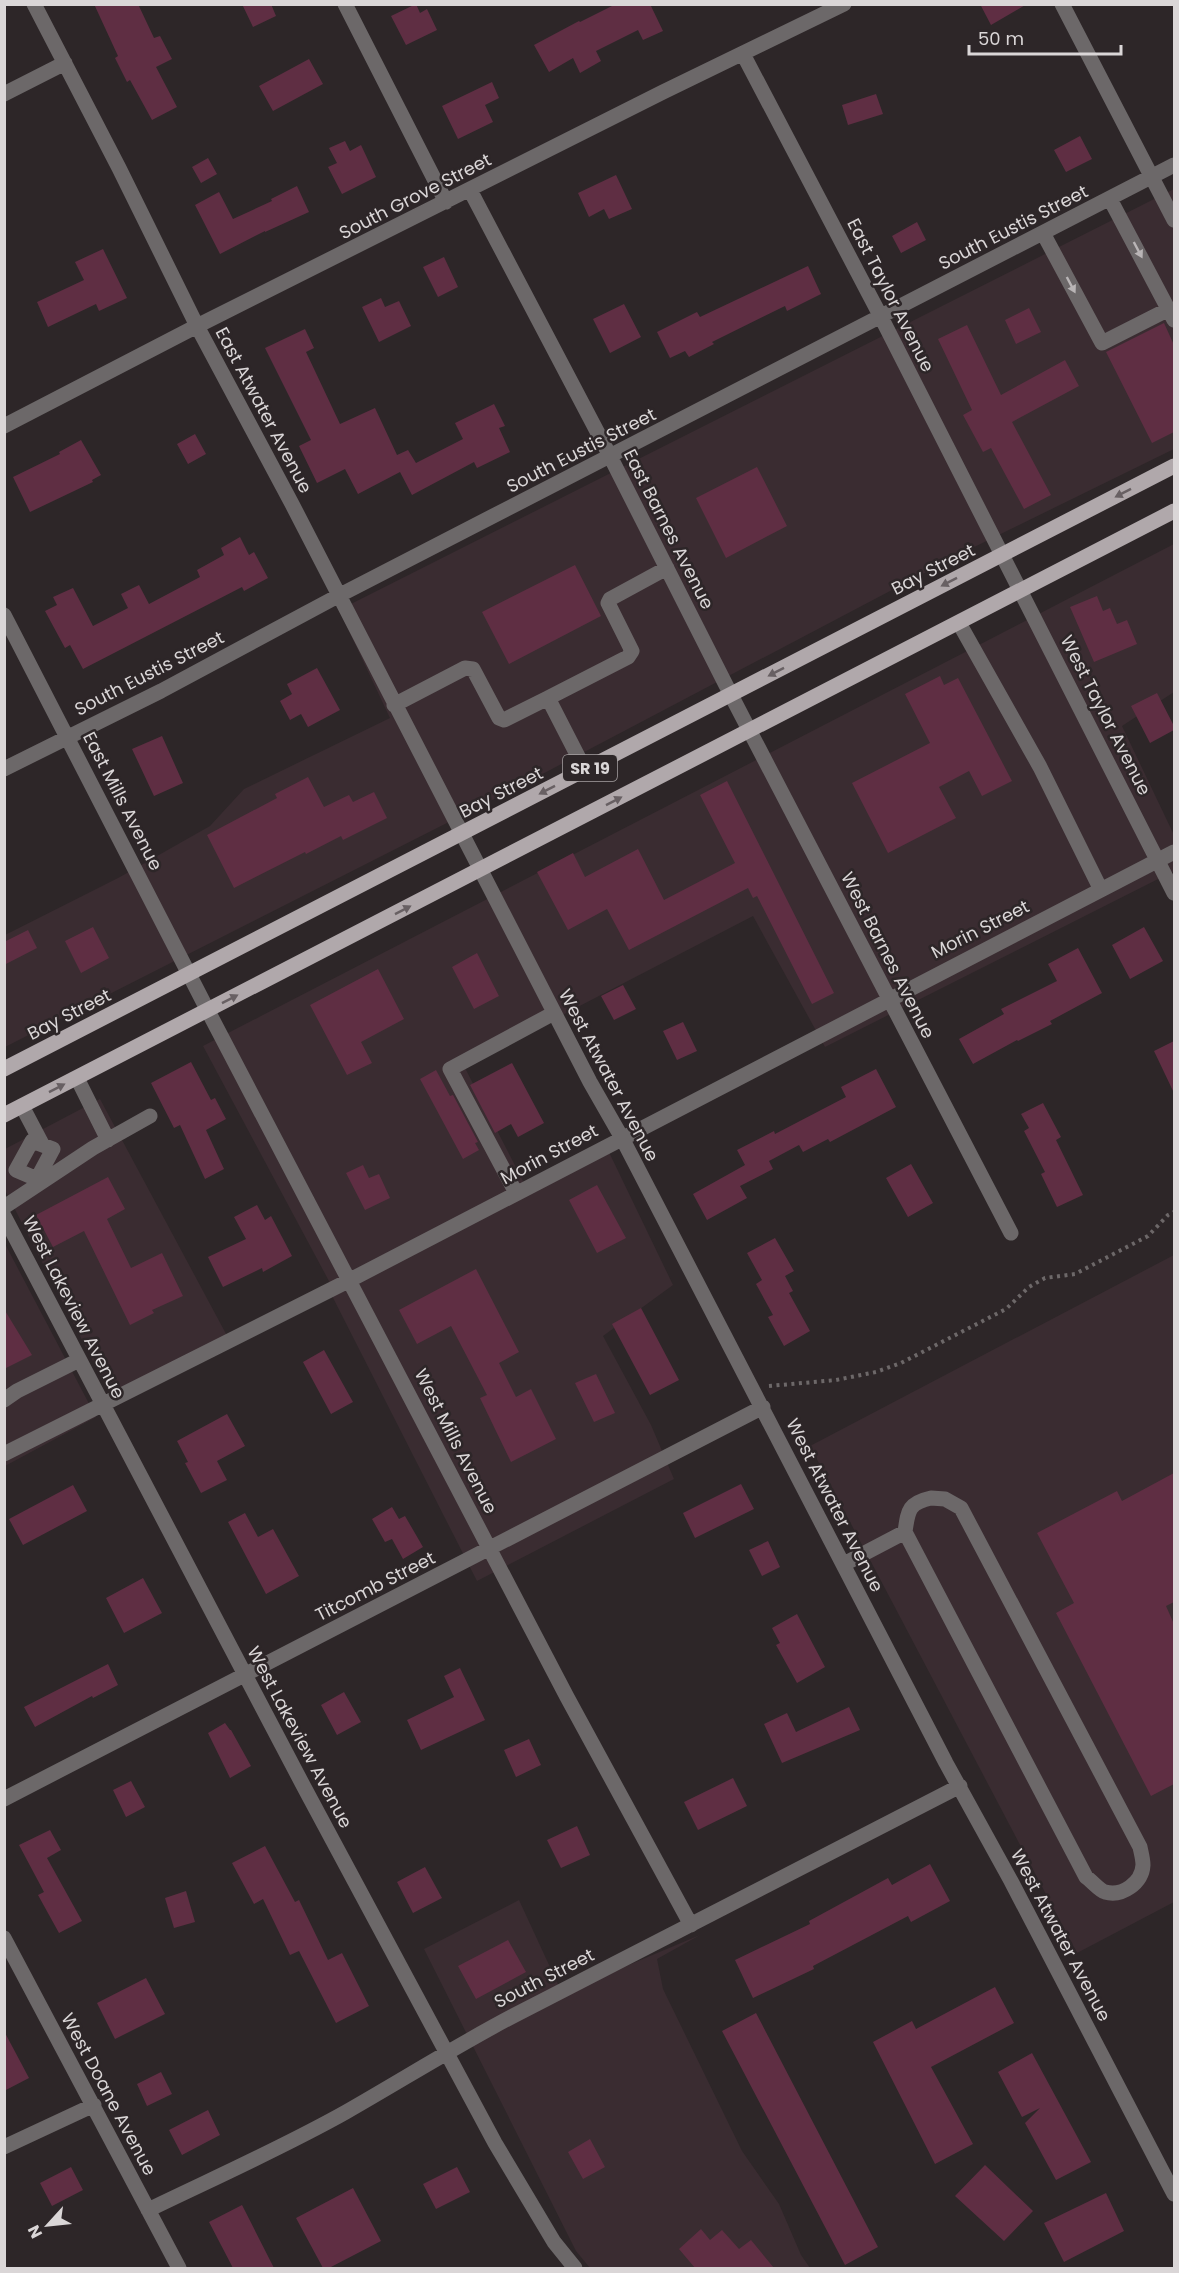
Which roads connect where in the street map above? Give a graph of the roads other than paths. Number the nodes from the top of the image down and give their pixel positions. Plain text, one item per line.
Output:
1 (34, 4) edge
2 (345, 4) edge
3 (844, 4) edge
4 (1062, 4) edge
5 (743, 54) junction
6 (65, 63) junction
7 (4, 94) edge
8 (1174, 165) edge
9 (1153, 177) junction
10 (470, 190) junction
11 (1110, 199) junction
12 (446, 202) junction
13 (1174, 220) edge
14 (1043, 233) junction
15 (1172, 314) edge
16 (881, 318) junction
17 (197, 326) junction
18 (4, 426) edge
19 (610, 456) junction
20 (1174, 466) edge
21 (1174, 511) edge
22 (1003, 555) junction
23 (667, 568) junction
24 (1021, 591) junction
25 (338, 596) junction
26 (4, 615) edge
27 (959, 623) junction
28 (731, 695) junction
29 (548, 698) junction
30 (394, 705) junction
31 (750, 731) junction
32 (69, 737) junction
33 (4, 769) edge
34 (585, 770) junction
35 (461, 834) junction
36 (1174, 852) edge
37 (1158, 861) junction
38 (480, 870) junction
39 (1101, 890) junction
40 (1174, 893) edge
41 (189, 974) junction
42 (888, 999) junction
43 (208, 1011) junction
44 (554, 1013) junction
45 (4, 1069) edge
46 (77, 1078) junction
47 (22, 1106) junction
48 (4, 1115) edge
49 (150, 1116) dead end
50 (622, 1138) junction
51 (108, 1140) junction
52 (516, 1193) junction
53 (23, 1195) junction
54 (4, 1207) edge
55 (4, 1216) edge
56 (1011, 1233) dead end
57 (350, 1280) junction
58 (79, 1360) junction
59 (4, 1400) edge
60 (103, 1405) junction
61 (763, 1407) junction
62 (5, 1453) edge
63 (904, 1532) junction
64 (490, 1548) junction
65 (844, 1564) junction
66 (244, 1674) junction
67 (960, 1786) junction
68 (4, 1799) edge
69 (691, 1925) junction
70 (4, 1938) edge
71 (446, 2052) junction
72 (94, 2105) junction
73 (4, 2147) edge
74 (1174, 2194) edge
75 (148, 2210) junction
76 (178, 2268) edge
77 (575, 2268) edge

1 - 6 street, East Atwater Avenue
2 - 12 street
3 - 5 street, South Grove Street
4 - 9 street
5 - 10 street, South Grove Street
5 - 16 street, East Taylor Avenue
6 - 7 street
6 - 17 street, East Atwater Avenue
8 - 9 street, South Eustis Street
9 - 11 street, South Eustis Street
9 - 13 street
10 - 12 street, South Grove Street
10 - 19 street, East Barnes Avenue
11 - 14 street, South Eustis Street
11 -> 15 street
12 - 17 street, South Grove Street
14 -> 15 street
14 - 16 street, South Eustis Street
16 - 19 street, South Eustis Street
16 - 22 street, East Taylor Avenue
17 - 18 street, South Grove Street
17 - 25 street, East Atwater Avenue
19 - 23 street, East Barnes Avenue
19 - 25 street, South Eustis Street
20 -> 22 main road, Bay Street / SR 19
21 - 24 main road, SR 19
22 - 24 street, West Taylor Avenue
22 -> 28 main road, Bay Street / SR 19
23 - 28 street, East Barnes Avenue
23 - 29 street
24 - 27 main road, SR 19
24 - 37 street, West Taylor Avenue
25 - 30 street, East Atwater Avenue
25 - 32 street, South Eustis Street
26 - 32 street, East Mills Avenue
27 - 31 main road, SR 19
27 - 39 street
28 - 31 street, West Barnes Avenue
28 - 34 main road, Bay Street / SR 19
29 - 30 street
29 - 34 street
30 - 35 street, East Atwater Avenue
38 -> 31 main road, SR 19
31 - 42 street, West Barnes Avenue
32 - 33 street, South Eustis Street
32 - 41 street, East Mills Avenue
34 -> 35 main road, Bay Street / SR 19
35 - 38 street, West Atwater Avenue
35 - 41 main road, Bay Street / SR 19
36 - 37 street, Morin Street
37 - 39 street, Morin Street
37 - 40 street, West Taylor Avenue
43 -> 38 main road, SR 19
38 - 44 street, West Atwater Avenue
39 - 42 street, Morin Street
41 - 43 street, West Mills Avenue
41 - 45 main road, Bay Street / SR 19
42 - 50 street, Morin Street
42 - 56 street, West Barnes Avenue
43 - 46 main road, SR 19
43 - 57 street, West Mills Avenue
44 - 50 street, West Atwater Avenue
44 - 52 street
47 -> 46 main road, SR 19
46 - 51 street
47 - 48 main road, SR 19
47 - 53 street
49 - 51 street
50 - 52 street, Morin Street
50 - 61 street, West Atwater Avenue
51 - 53 street
52 - 57 street, Morin Street
53 - 54 street
55 - 58 street, West Lakeview Avenue
57 - 60 street, Morin Street
57 - 64 street, West Mills Avenue
58 - 59 street
58 - 60 street, West Lakeview Avenue
60 - 62 street, Morin Street
60 - 66 street, West Lakeview Avenue
61 - 64 street, Titcomb Street
61 - 65 street, West Atwater Avenue
63 - 63 street
63 - 65 street
64 - 66 street, Titcomb Street
64 - 69 street, West Mills Avenue
65 - 67 street, West Atwater Avenue
66 - 68 street, Titcomb Street
66 - 71 street, West Lakeview Avenue
67 - 69 street, South Street
67 - 74 street, West Atwater Avenue
69 - 71 street, South Street
70 - 72 street, West Doane Avenue
71 - 75 street, South Street
71 - 77 street, West Lakeview Avenue
72 - 73 street
72 - 75 street, West Doane Avenue
75 - 76 street, West Doane Avenue

